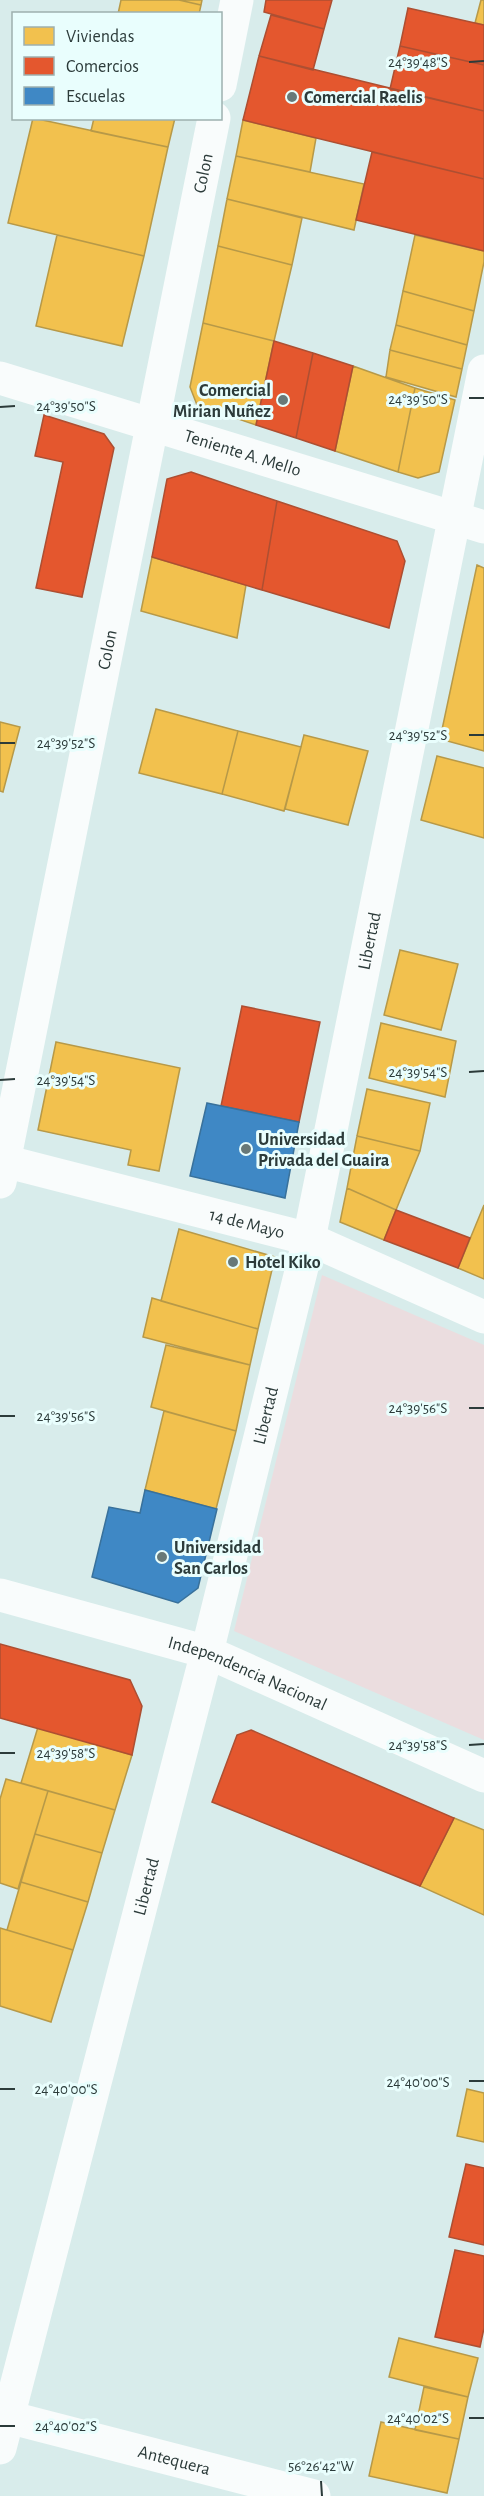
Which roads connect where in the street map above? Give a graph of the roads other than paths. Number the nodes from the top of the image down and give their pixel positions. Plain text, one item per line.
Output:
1 (237, 0) edge
2 (222, 75) edge
3 (214, 120) edge
4 (484, 371) edge
5 (0, 378) edge
6 (153, 426) junction
7 (453, 517) junction
8 (484, 527) edge
9 (2, 1168) edge
10 (309, 1239) junction
11 (484, 1317) edge
12 (0, 1595) edge
13 (207, 1652) junction
14 (484, 1776) edge
15 (3, 2427) edge
16 (314, 2496) edge

1 - 2 street
3 - 6 street, Colon
4 - 7 street, Libertad
5 - 6 street, Teniente A. Mello
6 - 7 street, Teniente A. Mello
6 - 9 street, Colon
7 - 8 street, Teniente A. Mello
7 - 10 street, Libertad
9 - 10 street, 14 de Mayo
10 - 11 street, 14 de Mayo
10 - 13 street, Libertad
12 - 13 street, Independencia Nacional
13 - 14 street, Independencia Nacional
13 - 15 street, Libertad
15 - 16 street, Antequera

